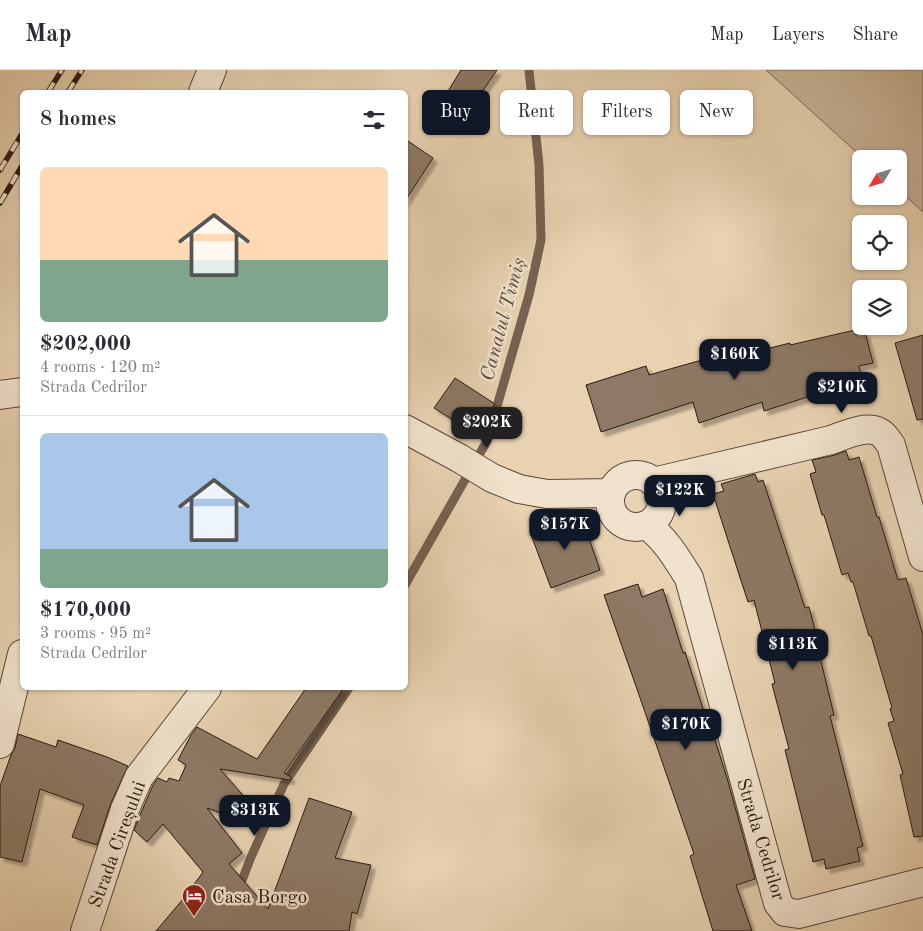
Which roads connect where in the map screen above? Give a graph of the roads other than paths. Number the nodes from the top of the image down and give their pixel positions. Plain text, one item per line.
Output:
1 (212, 70) edge
2 (204, 90) edge
3 (20, 392) edge
4 (0, 395) edge
5 (408, 431) edge
6 (653, 482) junction
7 (611, 493) junction
8 (647, 526) junction
9 (923, 557) edge
10 (20, 662) edge
11 (205, 690) edge
12 (0, 744) edge
13 (923, 882) edge
14 (85, 931) edge

1 - 2 street
3 - 4 street
5 - 7 street
6 - 7 street
6 - 8 street
6 - 9 street
7 - 8 street
8 - 13 street, Strada Cedrilor
10 - 12 street
11 - 14 street, Strada Cireșului

